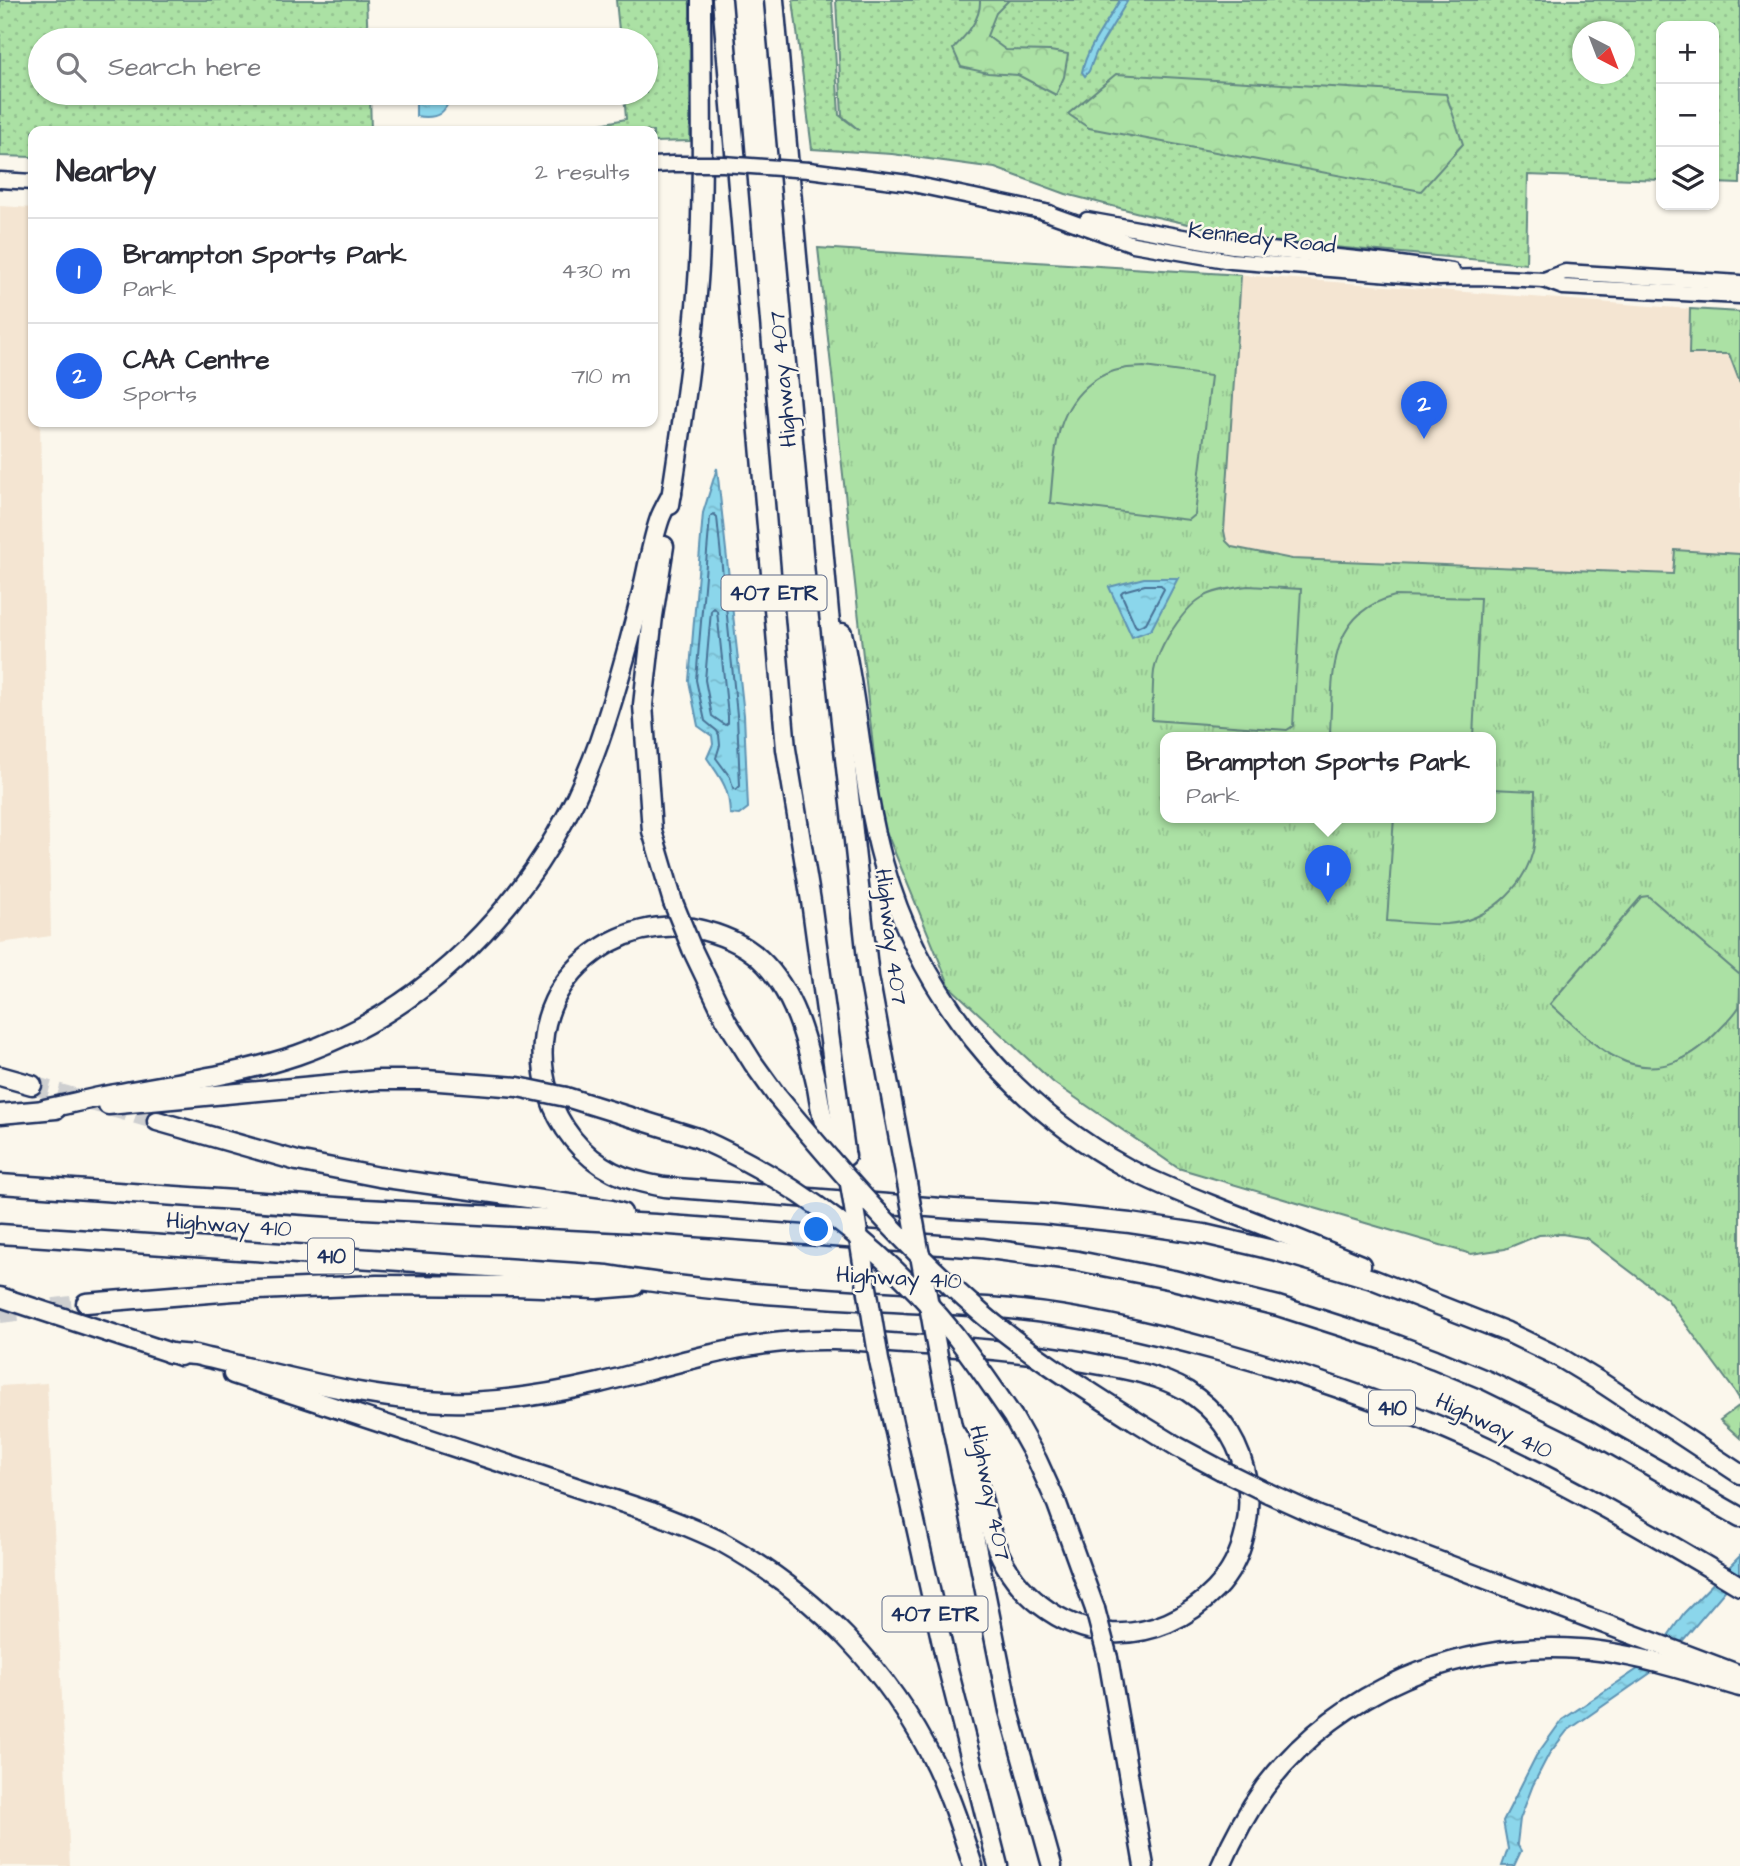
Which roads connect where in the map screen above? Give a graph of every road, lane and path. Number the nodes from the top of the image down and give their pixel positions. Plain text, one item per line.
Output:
1 (701, 0) edge
2 (722, 0) edge
3 (774, 0) edge
4 (658, 165) edge
5 (0, 180) edge
6 (28, 182) edge
7 (1544, 280) junction
8 (1740, 283) edge
9 (1740, 296) edge
10 (672, 494) junction
11 (829, 613) junction
12 (0, 1076) edge
13 (32, 1085) tunnel mouth
14 (44, 1109) junction
15 (0, 1114) edge
16 (157, 1121) tunnel mouth
17 (846, 1156) junction
18 (0, 1184) edge
19 (656, 1224) junction
20 (0, 1234) edge
21 (662, 1284) junction
22 (0, 1297) edge
23 (86, 1303) tunnel mouth
24 (1507, 1332) junction
25 (169, 1353) junction
26 (952, 1428) junction
27 (1740, 1474) edge
28 (1738, 1516) edge
29 (1740, 1586) edge
30 (1695, 1665) junction
31 (1740, 1675) edge
32 (1740, 1687) edge
33 (973, 1866) edge
34 (998, 1866) edge
35 (1052, 1866) edge
36 (1144, 1866) edge
37 (1221, 1866) edge

1 - 10 highway
2 - 17 highway, Highway 407 / 407 ETR
3 - 11 highway, Highway 407 / 407 ETR
4 - 7 main road, Kennedy Road, bridge
5 - 6 main road
7 - 8 main road, Kennedy Road
7 - 9 main road, Kennedy Road
10 - 14 highway
10 - 30 highway, bridge
11 - 24 highway
11 - 26 highway, Highway 407 / 407 ETR, bridge
12 - 13 highway
14 - 15 highway
14 - 36 highway, bridge
16 - 19 highway
17 - 24 highway
17 - 34 highway, Highway 407 / 407 ETR, bridge
18 - 19 highway, Highway 410 / 410
19 - 28 highway, Highway 410 / 410
20 - 21 highway, Highway 410 / 410
21 - 23 highway
21 - 29 highway, Highway 410 / 410
22 - 25 highway
24 - 27 highway
25 - 26 highway
25 - 33 highway
26 - 35 highway, Highway 407 / 407 ETR
30 - 31 highway
30 - 32 highway
30 - 37 highway

